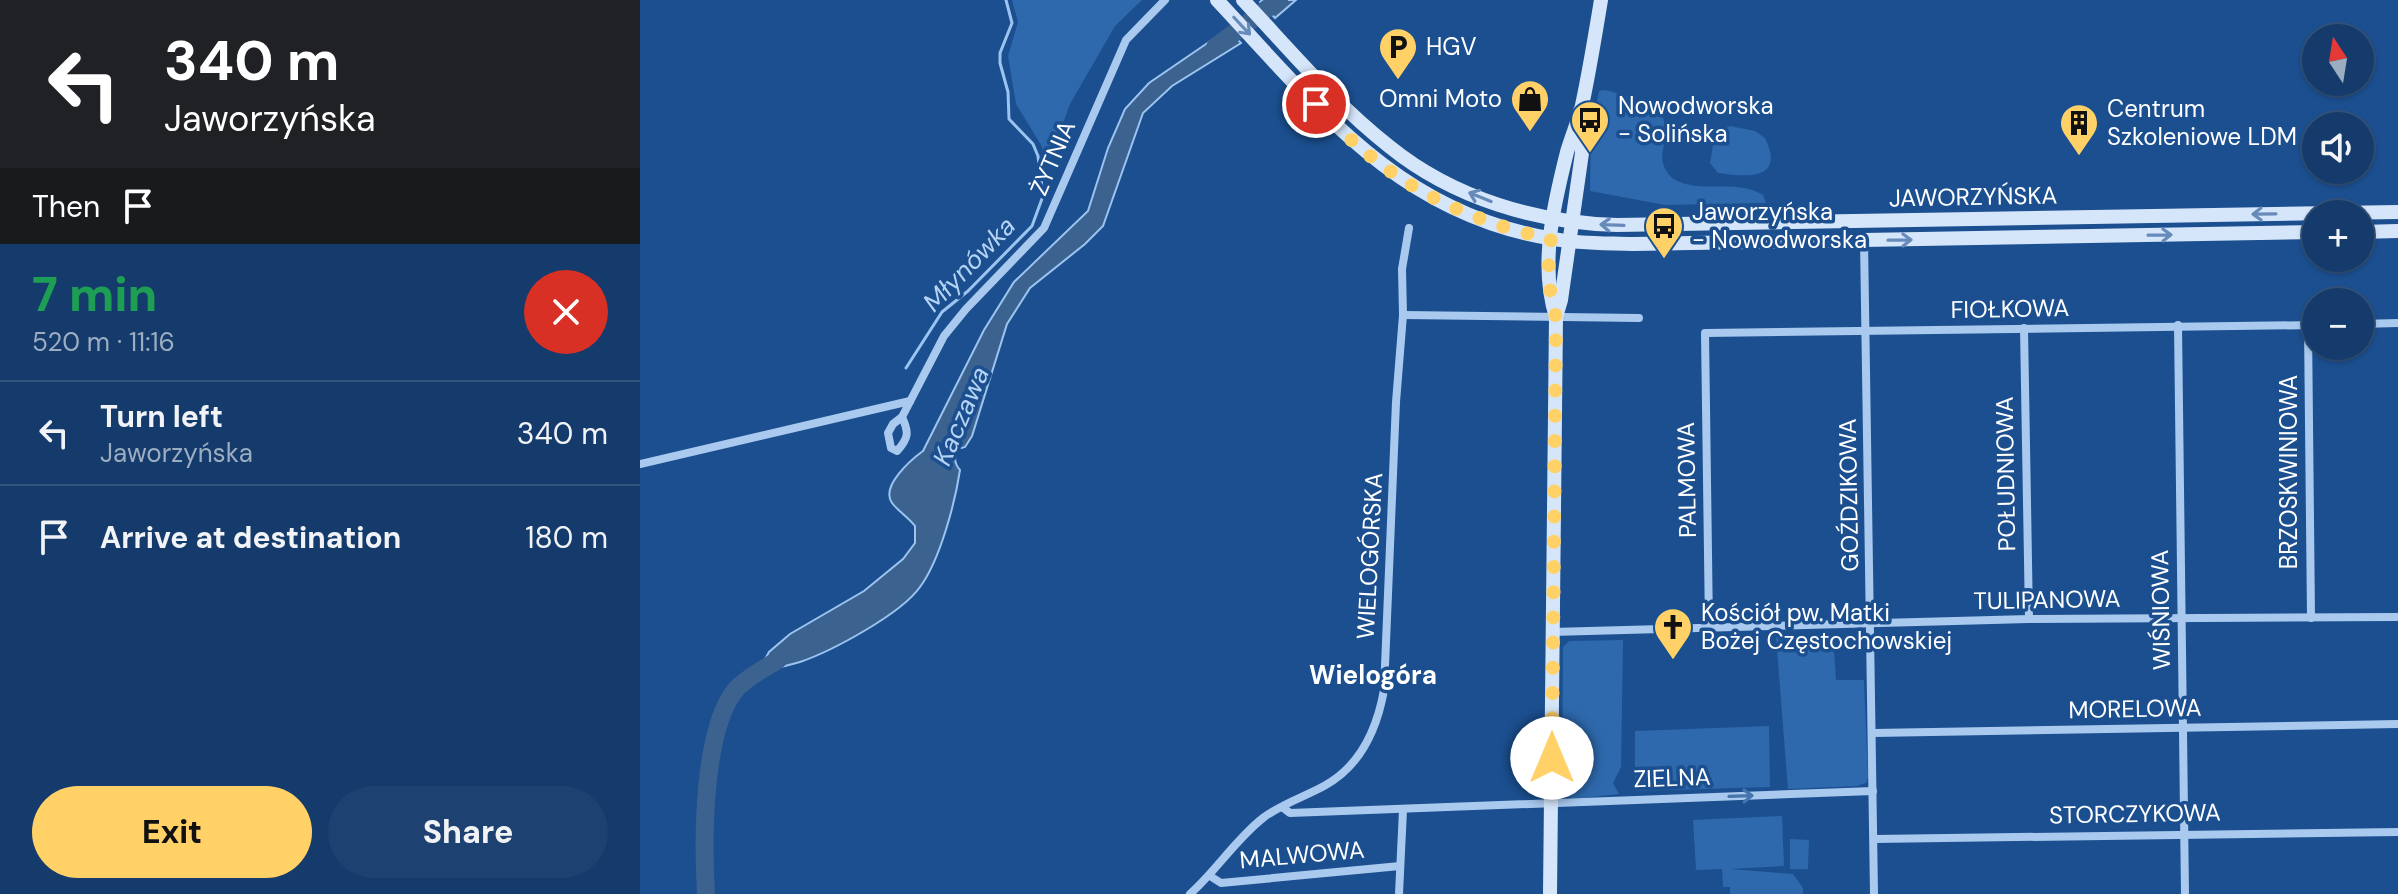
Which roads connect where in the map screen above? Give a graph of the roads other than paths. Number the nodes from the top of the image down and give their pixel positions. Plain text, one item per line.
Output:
1 (1165, 0) edge
2 (1243, 0) edge
3 (1601, 0) edge
4 (1218, 1) edge
5 (1580, 111) junction
6 (2398, 212) edge
7 (1554, 219) junction
8 (1573, 222) junction
9 (1409, 228) dead end
10 (2398, 231) edge
11 (2302, 232) edge
12 (2374, 232) edge
13 (1551, 239) junction
14 (1864, 240) junction
15 (1570, 242) junction
16 (1403, 315) junction
17 (1556, 317) junction
18 (1639, 318) dead end
19 (2398, 323) edge
20 (2374, 324) edge
21 (2178, 325) junction
22 (2302, 325) edge
23 (2024, 328) junction
24 (1867, 332) junction
25 (1705, 333) joint
26 (2312, 360) edge
27 (910, 401) junction
28 (902, 417) dead end
29 (640, 464) edge
30 (2398, 617) edge
31 (2311, 618) junction
32 (2029, 619) junction
33 (2181, 620) junction
34 (1870, 624) junction
35 (1709, 627) junction
36 (1552, 632) junction
37 (2398, 724) edge
38 (2182, 728) junction
39 (1873, 733) junction
40 (1873, 791) junction
41 (1551, 804) junction
42 (1282, 807) junction
43 (1403, 810) junction
44 (2398, 832) edge
45 (2184, 833) junction
46 (1874, 839) junction
47 (1400, 866) junction
48 (1210, 876) junction
49 (1190, 894) edge
50 (1399, 894) edge
51 (1550, 894) edge
52 (1874, 894) edge
53 (2185, 894) edge

1 - 27 street, ŻYTNIA
7 -> 2 main road, JAWORZYŃSKA
3 - 5 main road
4 -> 13 main road, JAWORZYŃSKA
5 - 7 main road
5 - 8 main road
6 -> 8 main road, JAWORZYŃSKA
7 - 8 main road, JAWORZYŃSKA
7 - 13 main road
8 - 15 main road
9 - 16 street, WIELOGÓRSKA
10 - 12 main road
14 -> 11 main road, JAWORZYŃSKA
13 - 15 main road, JAWORZYŃSKA
13 - 17 main road
14 - 15 main road, JAWORZYŃSKA
14 - 24 street, GOŹDZIKOWA
15 - 17 main road
16 - 17 street
16 - 42 street, WIELOGÓRSKA
17 - 18 street
17 - 36 main road
19 - 20 street
21 - 22 street, FIOŁKOWA
21 - 23 street, FIOŁKOWA
21 - 33 street, WIŚNIOWA
23 - 24 street, FIOŁKOWA
23 - 32 street, POŁUDNIOWA
24 - 25 street, FIOŁKOWA
24 - 34 street, GOŹDZIKOWA
25 - 35 street, PALMOWA
26 - 31 street, BRZOSKWINIOWA
27 - 28 street, ŻYTNIA
27 - 29 street
30 - 31 street, TULIPANOWA
31 - 33 street, TULIPANOWA
32 - 33 street, TULIPANOWA
32 - 34 street, TULIPANOWA
33 - 38 street, WIŚNIOWA
34 - 35 street, TULIPANOWA
34 - 39 street, GOŹDZIKOWA
35 - 36 street, TULIPANOWA
36 - 41 main road
37 - 38 street, MORELOWA
38 - 39 street, MORELOWA
38 - 45 street, WIŚNIOWA
39 - 40 street, GOŹDZIKOWA
41 -> 40 street, ZIELNA
40 - 46 street, GOŹDZIKOWA
41 - 43 street, ZIELNA
41 - 51 main road
42 - 43 street, ZIELNA
42 - 48 street, WIELOGÓRSKA
43 - 47 street
44 - 45 street, STORCZYKOWA
45 - 46 street, STORCZYKOWA
45 - 53 street, WIŚNIOWA
46 - 52 street, GOŹDZIKOWA
47 - 48 street, MALWOWA
47 - 50 street
48 - 49 street, WIELOGÓRSKA

